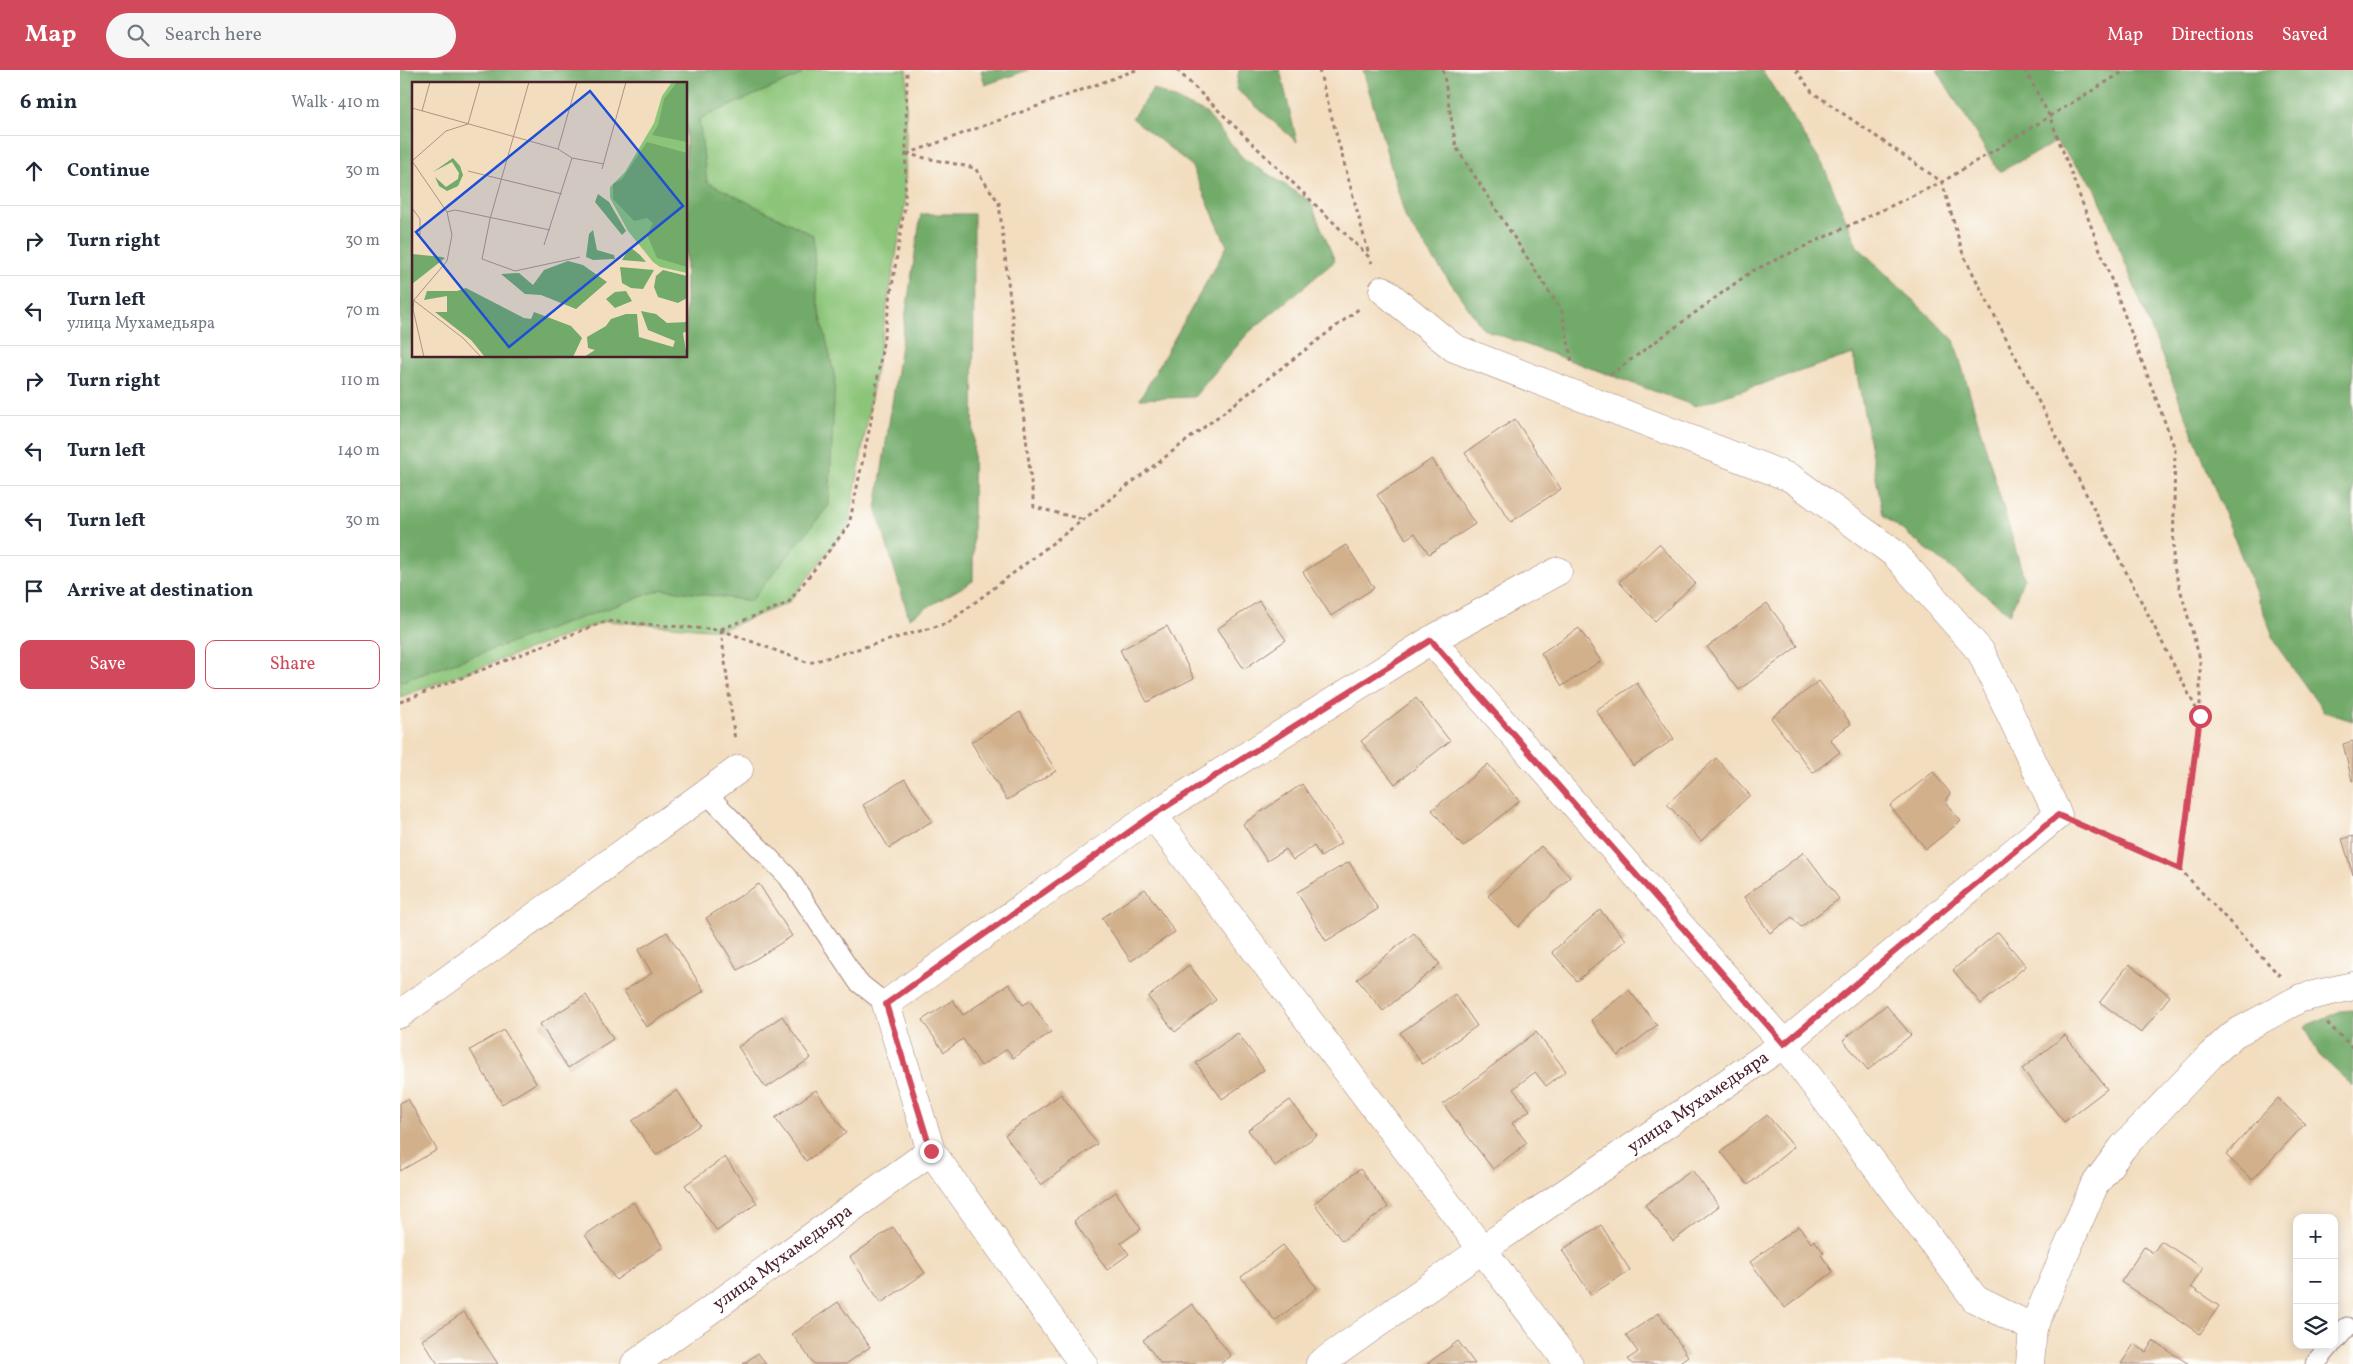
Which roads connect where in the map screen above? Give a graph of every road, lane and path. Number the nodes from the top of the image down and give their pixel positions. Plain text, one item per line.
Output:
1 (907, 70) edge
2 (1136, 70) edge
3 (1176, 70) edge
4 (1319, 70) edge
5 (1443, 70) edge
6 (1796, 70) edge
7 (2025, 70) edge
8 (2126, 70) edge
9 (2050, 117) junction
10 (906, 154) junction
11 (1942, 182) junction
12 (1369, 258) junction
13 (1383, 290) junction
14 (1580, 397) junction
15 (1085, 520) junction
16 (1558, 571) dead end
17 (721, 630) junction
18 (1431, 640) junction
19 (400, 702) edge
20 (2200, 716) junction
21 (739, 769) joint
22 (706, 793) junction
23 (1153, 815) junction
24 (2058, 815) junction
25 (2180, 869) junction
26 (2353, 986) edge
27 (2301, 998) junction
28 (886, 1004) junction
29 (400, 1014) edge
30 (1784, 1044) junction
31 (931, 1151) junction
32 (1482, 1249) junction
33 (2347, 1327) dead end
34 (2033, 1328) junction
35 (2338, 1337) edge
36 (2328, 1349) edge
37 (635, 1364) edge
38 (1083, 1364) edge
39 (1320, 1364) edge
40 (1568, 1364) edge
41 (2030, 1364) edge
42 (2315, 1364) edge

1 - 10 path
2 - 10 path
3 - 12 path
4 - 12 path
5 - 14 path
6 - 11 path
7 - 9 path
8 - 9 path
9 - 11 path
9 - 20 path
10 - 15 path
10 - 17 path
11 - 14 path
11 - 20 path
12 - 13 path
13 - 14 street
13 - 15 path
14 - 24 street
15 - 17 path
16 - 18 street
17 - 19 path
17 - 21 path
18 - 23 street
18 - 30 street
20 - 25 path
21 - 22 street
22 - 28 lane
22 - 29 street
23 - 28 street
23 - 32 street
24 - 25 path
24 - 30 street, улица Мухамедьяра
25 - 27 path
26 - 27 street
27 - 34 street
28 - 31 street
30 - 32 street, улица Мухамедьяра
30 - 34 street
31 - 37 street, улица Мухамедьяра
31 - 38 street
32 - 39 street, улица Мухамедьяра
32 - 40 street
33 - 35 lane
34 - 41 street
36 - 42 lane

